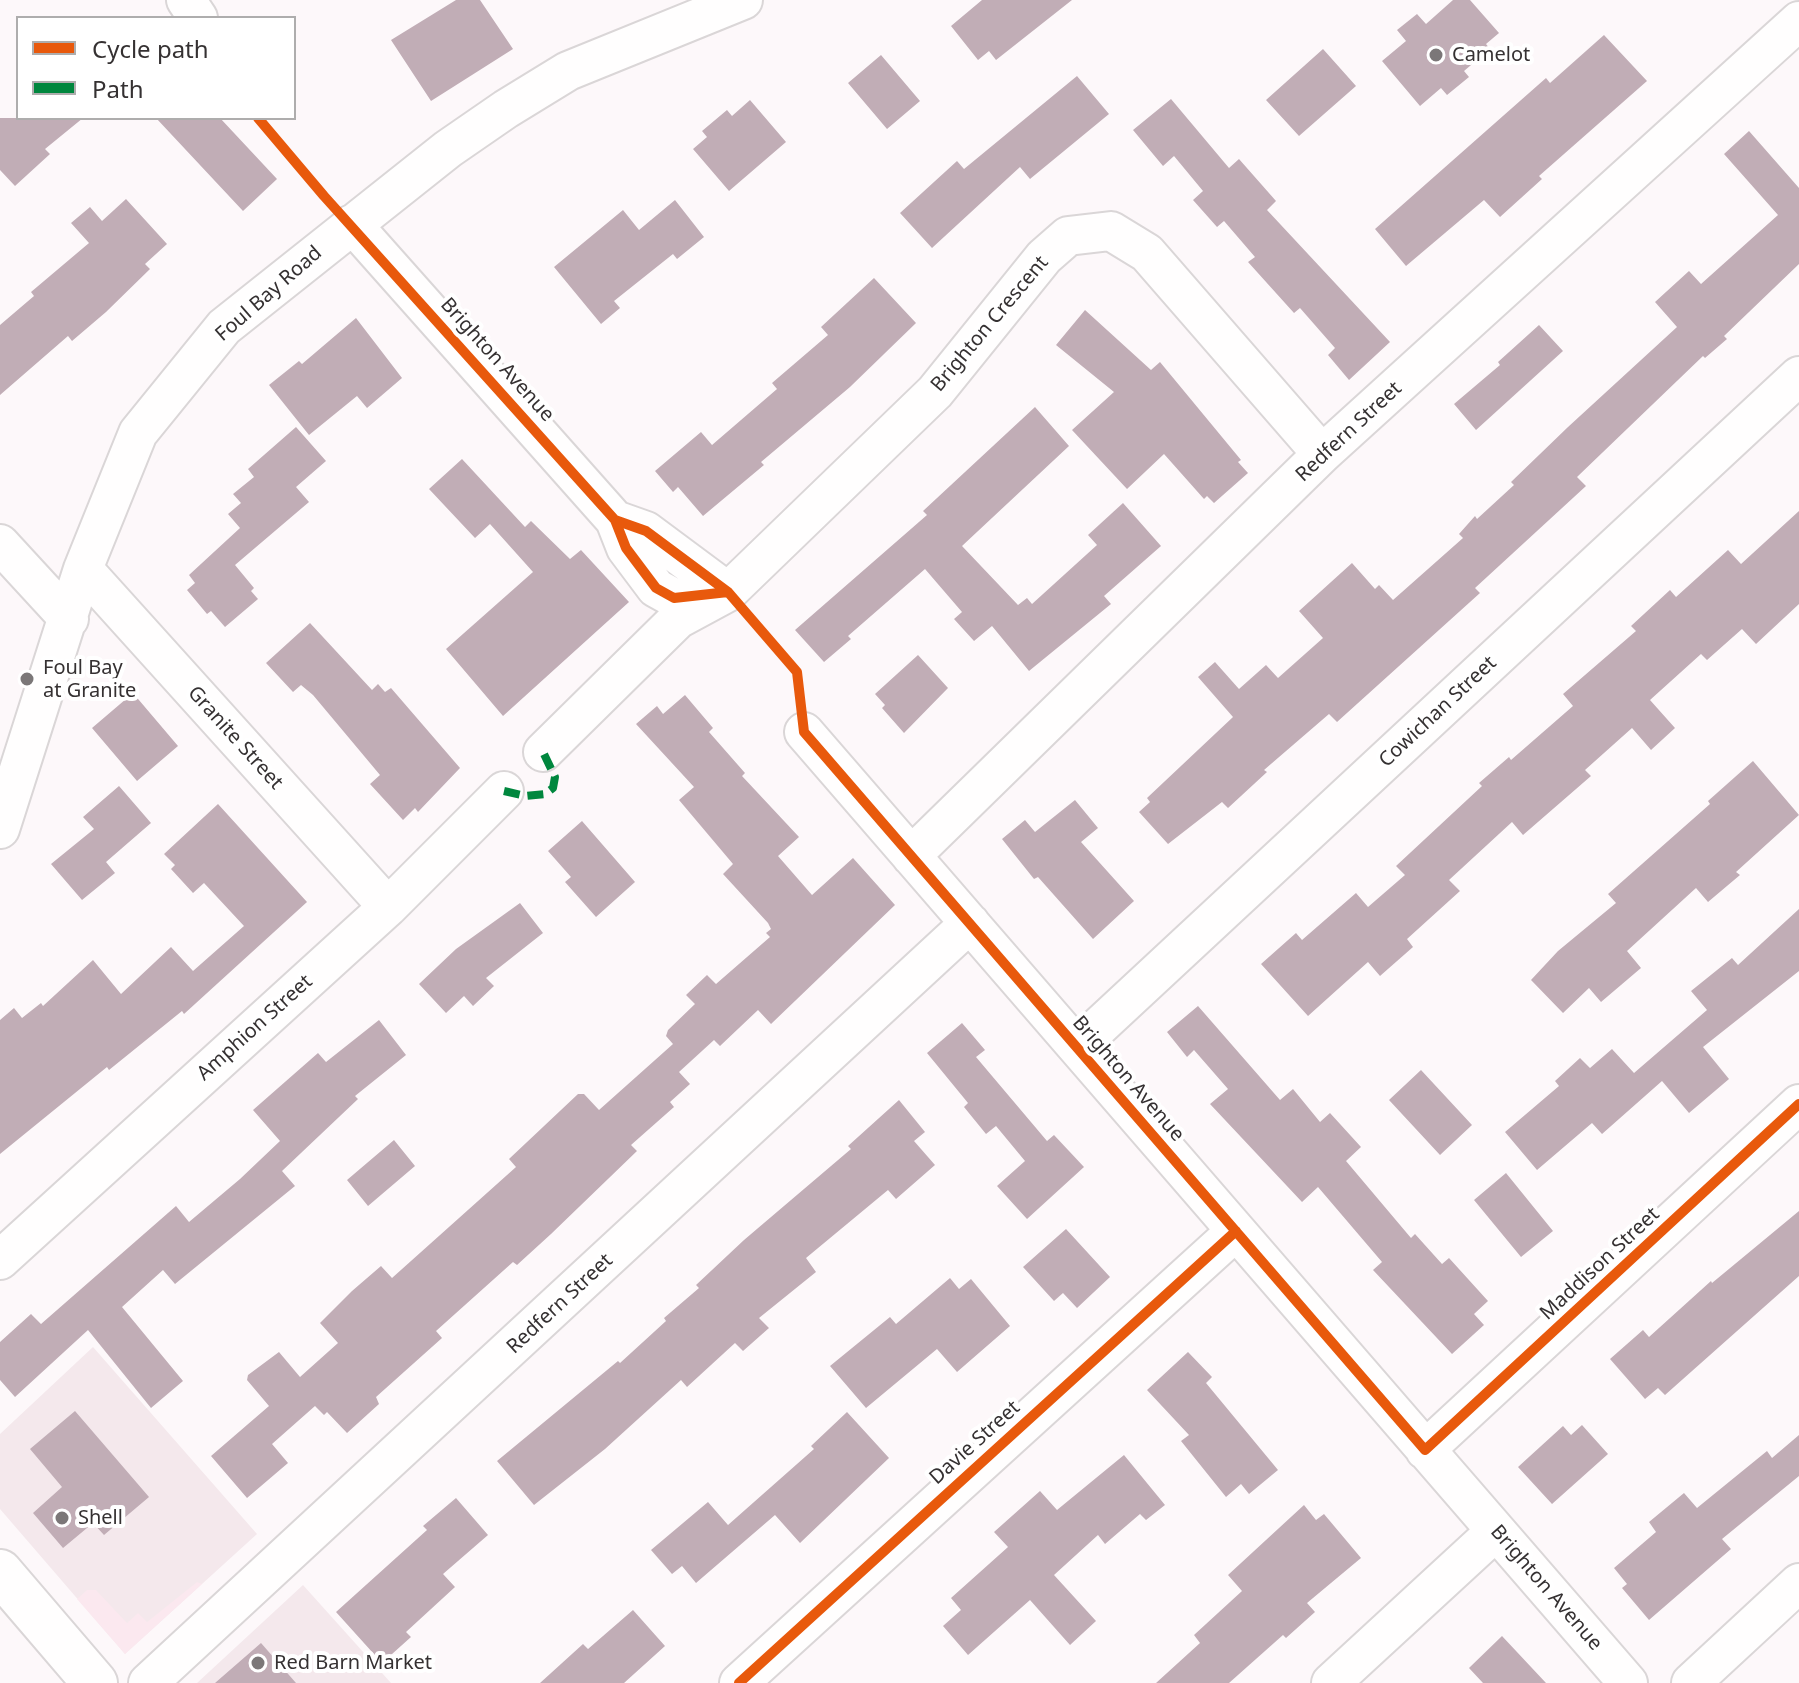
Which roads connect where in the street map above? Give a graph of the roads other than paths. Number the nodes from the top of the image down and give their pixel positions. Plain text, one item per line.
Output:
1 (743, 0) edge
2 (1799, 21) edge
3 (352, 224) junction
4 (1799, 376) edge
5 (1322, 454) junction
6 (0, 544) edge
7 (83, 569) junction
8 (728, 592) junction
9 (69, 619) junction
10 (804, 732) dead end
11 (543, 752) dead end
12 (504, 791) dead end
13 (0, 829) edge
14 (911, 856) junction
15 (388, 907) junction
16 (970, 923) junction
17 (1077, 1047) junction
18 (1799, 1104) edge
19 (1236, 1231) junction
20 (0, 1260) edge
21 (1425, 1450) junction
22 (1496, 1531) junction
23 (0, 1572) edge
24 (1799, 1583) edge
25 (95, 1683) edge
26 (148, 1683) edge
27 (739, 1683) edge
28 (1331, 1683) edge
29 (1628, 1683) edge
30 (1691, 1683) edge

1 - 3 street, Foul Bay Road
2 - 5 street, Redfern Street
3 - 7 street, Foul Bay Road
3 - 8 street, Brighton Avenue
4 - 17 street, Cowichan Street
5 - 8 street, Brighton Crescent
5 - 14 street, Redfern Street
6 - 9 street
7 - 9 street, Foul Bay Road
7 - 15 street, Granite Street
8 - 11 street
9 - 13 street, Foul Bay Road
10 - 14 street, Brighton Avenue
12 - 15 street, Amphion Street
14 - 16 street, Brighton Avenue
15 - 20 street, Amphion Street
16 - 17 street, Brighton Avenue
16 - 26 street, Redfern Street
17 - 19 street, Brighton Avenue
18 - 21 street, Maddison Street
19 - 21 street, Brighton Avenue
19 - 27 street, Davie Street
21 - 22 street, Brighton Avenue
22 - 28 street
22 - 29 street, Brighton Avenue
23 - 25 main road
24 - 30 street

